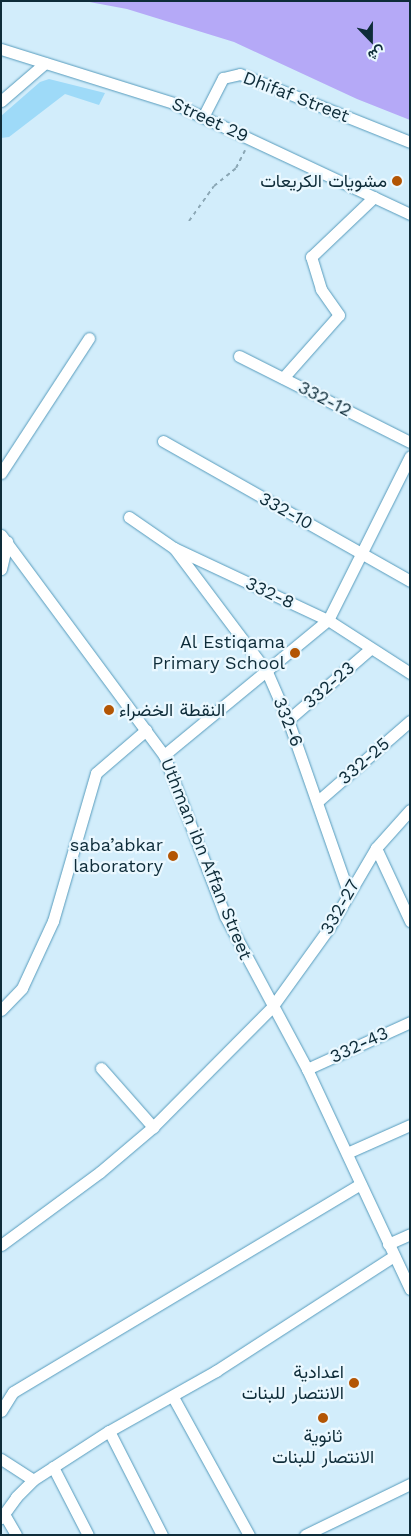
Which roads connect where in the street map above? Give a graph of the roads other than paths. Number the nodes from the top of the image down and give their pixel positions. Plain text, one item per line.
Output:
1 (1, 49) edge
2 (45, 63) junction
3 (1, 101) edge
4 (203, 117) junction
5 (410, 142) edge
6 (374, 197) junction
7 (410, 214) edge
8 (89, 338) dead end
9 (240, 356) dead end
10 (283, 378) junction
11 (163, 441) dead end
12 (410, 442) edge
13 (410, 456) edge
14 (1, 473) edge
15 (129, 517) dead end
16 (4, 539) edge
17 (174, 548) junction
18 (361, 552) junction
19 (1, 569) edge
20 (410, 581) edge
21 (328, 620) junction
22 (370, 649) junction
23 (267, 672) junction
24 (410, 672) edge
25 (288, 720) junction
26 (410, 721) edge
27 (146, 730) junction
28 (164, 755) junction
29 (318, 801) junction
30 (410, 810) edge
31 (376, 848) junction
32 (348, 891) junction
33 (410, 921) edge
34 (272, 1007) junction
35 (1, 1010) edge
36 (410, 1022) edge
37 (101, 1068) dead end
38 (308, 1069) junction
39 (410, 1125) edge
40 (153, 1127) junction
41 (347, 1153) junction
42 (361, 1184) junction
43 (410, 1234) edge
44 (388, 1244) junction
45 (1, 1245) edge
46 (394, 1256) junction
47 (410, 1289) edge
48 (173, 1397) junction
49 (1, 1411) edge
50 (109, 1432) junction
51 (1, 1459) edge
52 (53, 1467) junction
53 (33, 1480) junction
54 (410, 1484) edge
55 (2, 1516) edge
56 (16, 1535) edge
57 (88, 1535) edge
58 (162, 1535) edge
59 (249, 1535) edge
60 (305, 1535) edge

1 - 2 street, Street 29
2 - 3 street
2 - 4 street, Street 29
4 - 5 street, Dhifaf Street
4 - 6 street, Street 29
6 - 7 street, Street 29
6 - 10 street
8 - 14 street
9 - 10 street, 332-12
10 - 12 street, 332-12
11 - 18 street, 332-10
13 - 18 street
15 - 17 street, 332-8
16 - 19 street
16 - 27 street, Uthman ibn Affan Street
17 - 21 street, 332-8
17 - 23 street, 332-6
18 - 20 street, 332-10
18 - 21 street
21 - 22 street, 332-8
21 - 23 street
22 - 24 street, 332-8
22 - 25 street, 332-23
23 - 25 street, 332-6
23 - 28 street
25 - 29 street, 332-6
26 - 29 street, 332-25
27 - 28 street, Uthman ibn Affan Street
27 - 35 street
28 - 34 street, Uthman ibn Affan Street
29 - 32 street, 332-6
30 - 31 street, 332-27
31 - 32 street, 332-27
31 - 33 street
32 - 34 street, 332-27
34 - 38 street, Uthman ibn Affan Street
34 - 40 street, 332-27
36 - 38 street, 332-43
37 - 40 street
38 - 41 street, Uthman ibn Affan Street
39 - 41 street
40 - 45 street, 332-27
41 - 42 street, Uthman ibn Affan Street
42 - 44 street, Uthman ibn Affan Street
42 - 49 street
43 - 44 street
44 - 46 street, Uthman ibn Affan Street
46 - 47 street, Uthman ibn Affan Street
46 - 48 street
48 - 50 street
48 - 59 street
50 - 52 street
50 - 58 street
51 - 53 street
52 - 53 street
52 - 57 street
53 - 55 street
54 - 60 street
55 - 56 street

